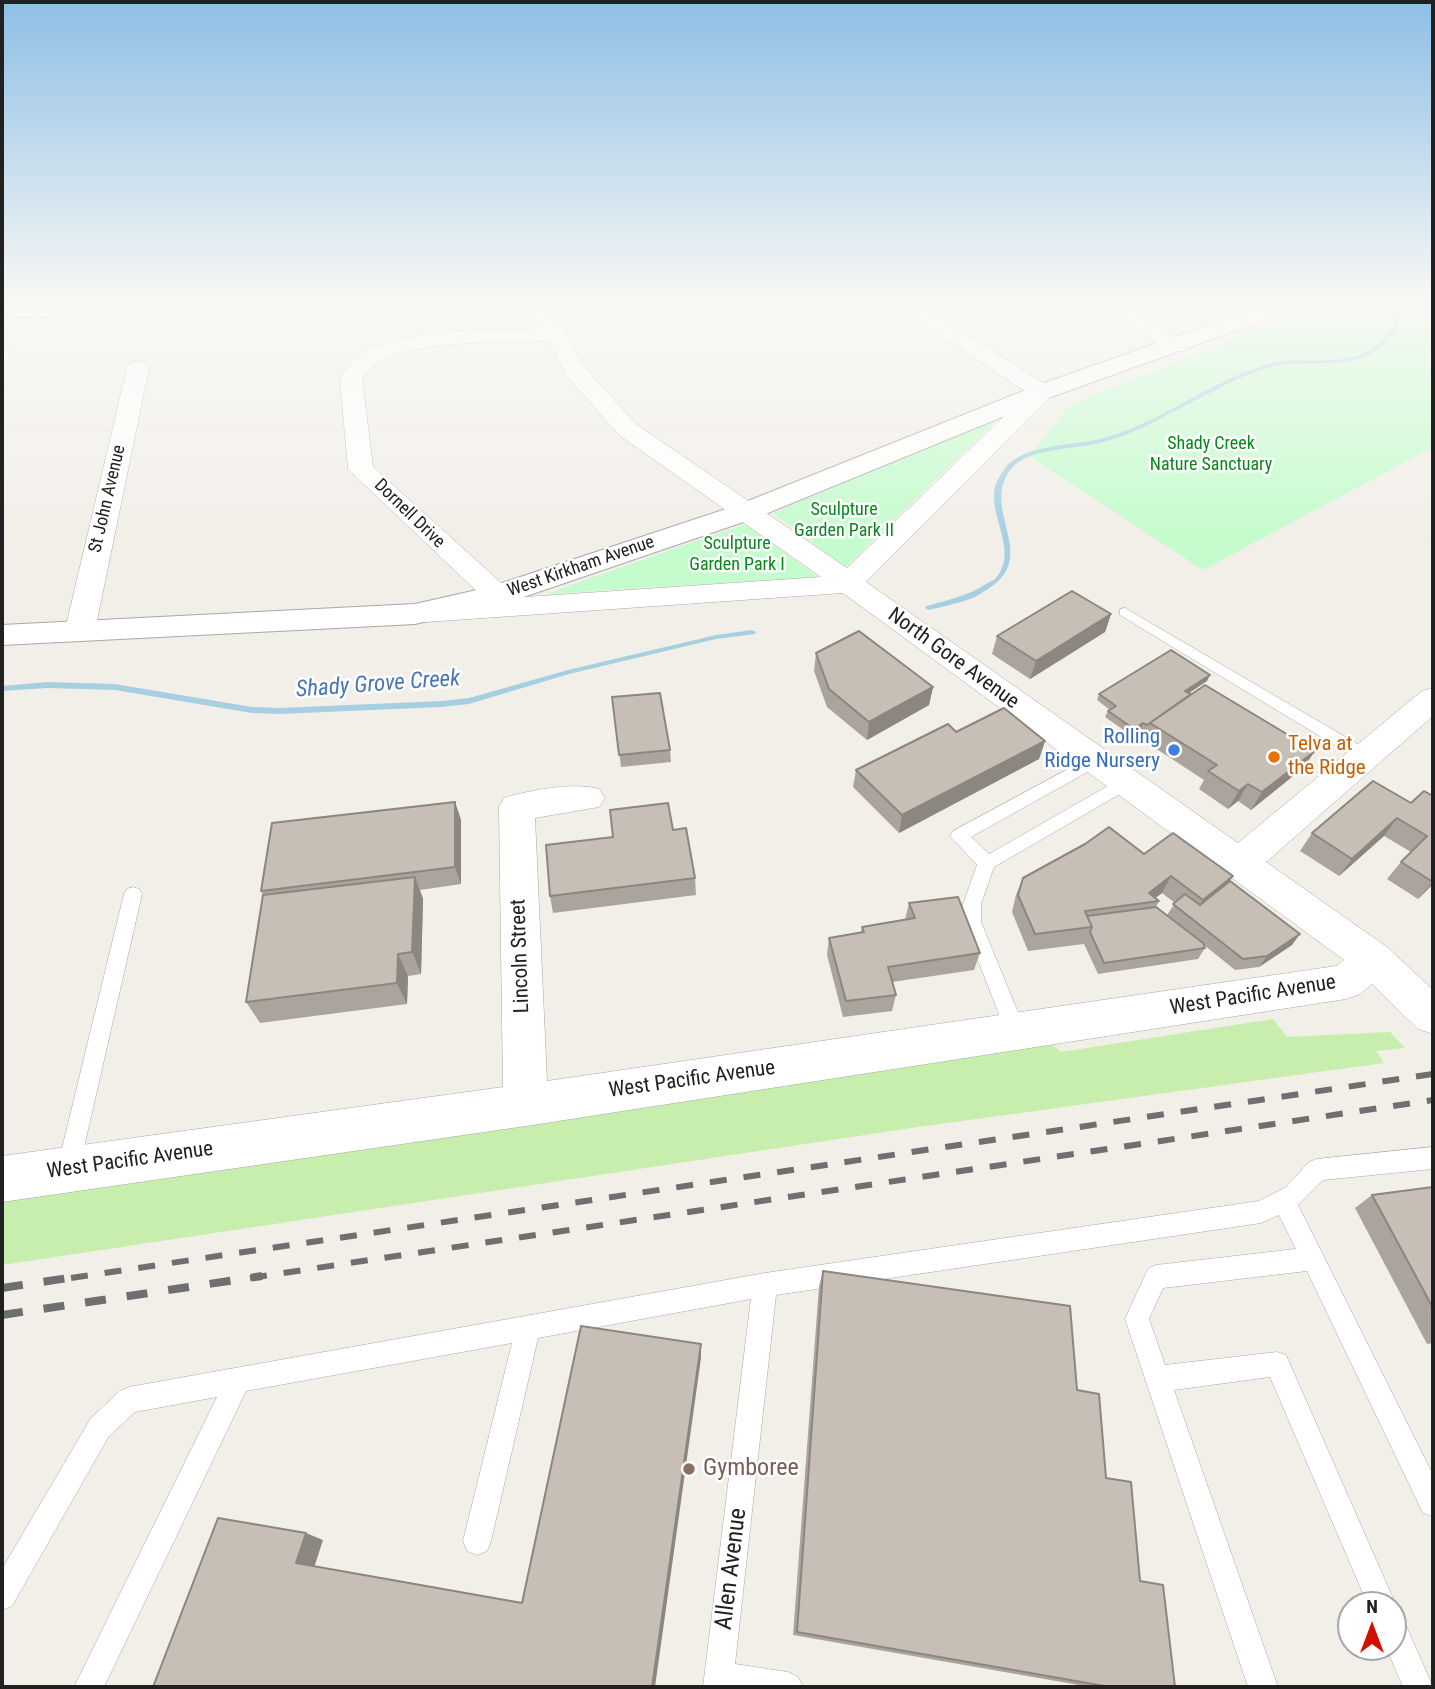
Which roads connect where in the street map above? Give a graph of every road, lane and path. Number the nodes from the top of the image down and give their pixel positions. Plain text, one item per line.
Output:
1 (135, 383) edge
2 (351, 383) edge
3 (586, 383) edge
4 (1027, 383) edge
5 (1050, 383) edge
6 (1035, 388) junction
7 (787, 470) dead end
8 (740, 496) junction
9 (472, 574) junction
10 (848, 584) junction
11 (498, 595) junction
12 (1125, 612) dead end
13 (2, 614) edge
14 (415, 614) junction
15 (82, 619) junction
16 (2, 635) edge
17 (1433, 699) edge
18 (1365, 756) junction
19 (1094, 761) junction
20 (1126, 783) junction
21 (587, 798) dead end
22 (987, 863) junction
23 (1238, 864) junction
24 (133, 894) dead end
25 (1373, 959) junction
26 (1428, 1005) edge
27 (1016, 1032) junction
28 (526, 1105) junction
29 (1433, 1157) edge
30 (68, 1170) junction
31 (2, 1179) edge
32 (1284, 1200) junction
33 (1312, 1258) junction
34 (765, 1285) junction
35 (528, 1328) junction
36 (239, 1379) junction
37 (1158, 1379) junction
38 (1431, 1494) edge
39 (477, 1541) dead end
40 (1376, 1591) edge
41 (2, 1596) edge
42 (1407, 1661) edge
43 (719, 1681) edge
44 (89, 1687) edge
45 (788, 1687) edge
46 (1263, 1687) edge
47 (1418, 1687) edge

1 - 15 street, St John Avenue
2 - 9 street, Dornell Drive
3 - 8 street, North Gore Avenue
4 - 6 street
5 - 6 street, West Kirkham Avenue
6 - 7 street, West Kirkham Avenue
6 - 8 street, West Kirkham Avenue
6 - 10 street
8 - 9 street, West Kirkham Avenue
8 - 10 street, North Gore Avenue
8 - 11 street, West Kirkham Avenue
9 - 11 street, Dornell Drive
9 - 15 street, West Kirkham Avenue
10 - 14 street
10 - 19 street, North Gore Avenue
11 - 14 street, West Kirkham Avenue
12 - 18 lane
13 - 15 street, West Kirkham Avenue
14 - 15 street, West Kirkham Avenue
15 - 16 street, West Kirkham Avenue
17 - 18 street
18 - 23 street
19 - 20 street, North Gore Avenue
19 - 22 lane
20 - 22 lane
20 - 23 street, North Gore Avenue
21 - 28 street, Lincoln Street
22 - 27 lane
23 - 25 street, North Gore Avenue
24 - 30 lane
25 - 26 street, North Gore Avenue
25 - 27 street, West Pacific Avenue
27 - 28 street, West Pacific Avenue
28 - 30 street, West Pacific Avenue
29 - 32 lane
30 - 31 street, West Pacific Avenue
32 - 33 lane
32 - 34 lane
33 - 37 lane
33 - 38 lane
34 - 35 lane
34 - 43 lane, Allen Avenue
35 - 36 lane
35 - 39 lane
36 - 41 lane
36 - 44 lane
37 - 40 lane
37 - 46 lane
42 - 47 lane
43 - 45 lane

